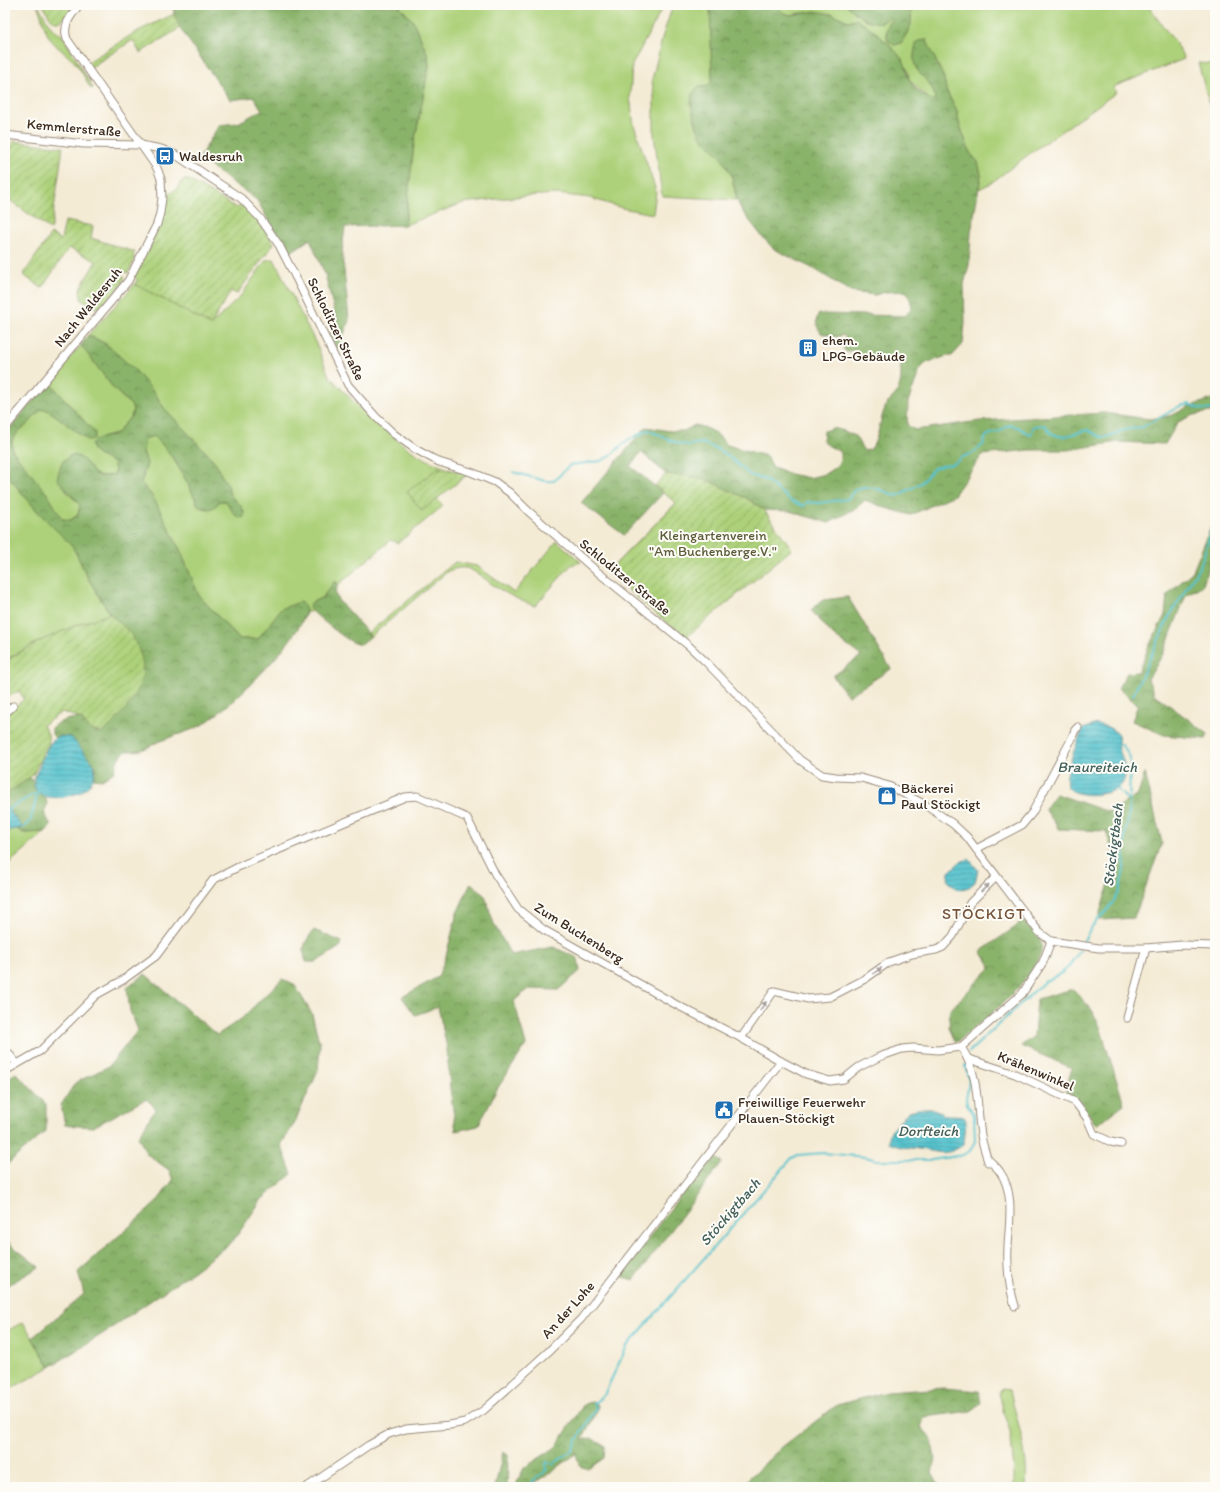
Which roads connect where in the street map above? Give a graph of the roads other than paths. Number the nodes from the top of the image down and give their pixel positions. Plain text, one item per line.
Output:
1 (79, 5) edge
2 (5, 135) edge
3 (141, 145) junction
4 (5, 428) edge
5 (13, 706) dead end
6 (5, 713) edge
7 (1078, 727) dead end
8 (976, 849) junction
9 (996, 877) junction
10 (1051, 941) junction
11 (1215, 946) edge
12 (1146, 948) junction
13 (1127, 1018) dead end
14 (741, 1038) junction
15 (961, 1047) junction
16 (5, 1049) edge
17 (969, 1058) junction
18 (781, 1061) junction
19 (17, 1064) junction
20 (5, 1071) edge
21 (1121, 1144) dead end
22 (1015, 1306) dead end
23 (307, 1487) edge

1 - 3 street, Nach Waldesruh
2 - 3 street, Kemmlerstraße
3 - 4 street, Nach Waldesruh
3 - 8 street, Schloditzer Straße
5 - 6 street
7 - 8 street
8 - 9 street, Schloditzer Straße
9 - 10 street, Schloditzer Straße
14 -> 9 street
10 - 12 street
10 - 15 street
11 - 12 street
12 - 13 street
14 - 18 street, Zum Buchenberg
14 - 19 street, Zum Buchenberg
15 - 17 street
15 - 18 street, Zum Buchenberg
16 - 19 street
17 - 21 street, Krähenwinkel
17 - 22 street
18 - 23 street, An der Lohe
19 - 20 street, Zum Buchenberg

